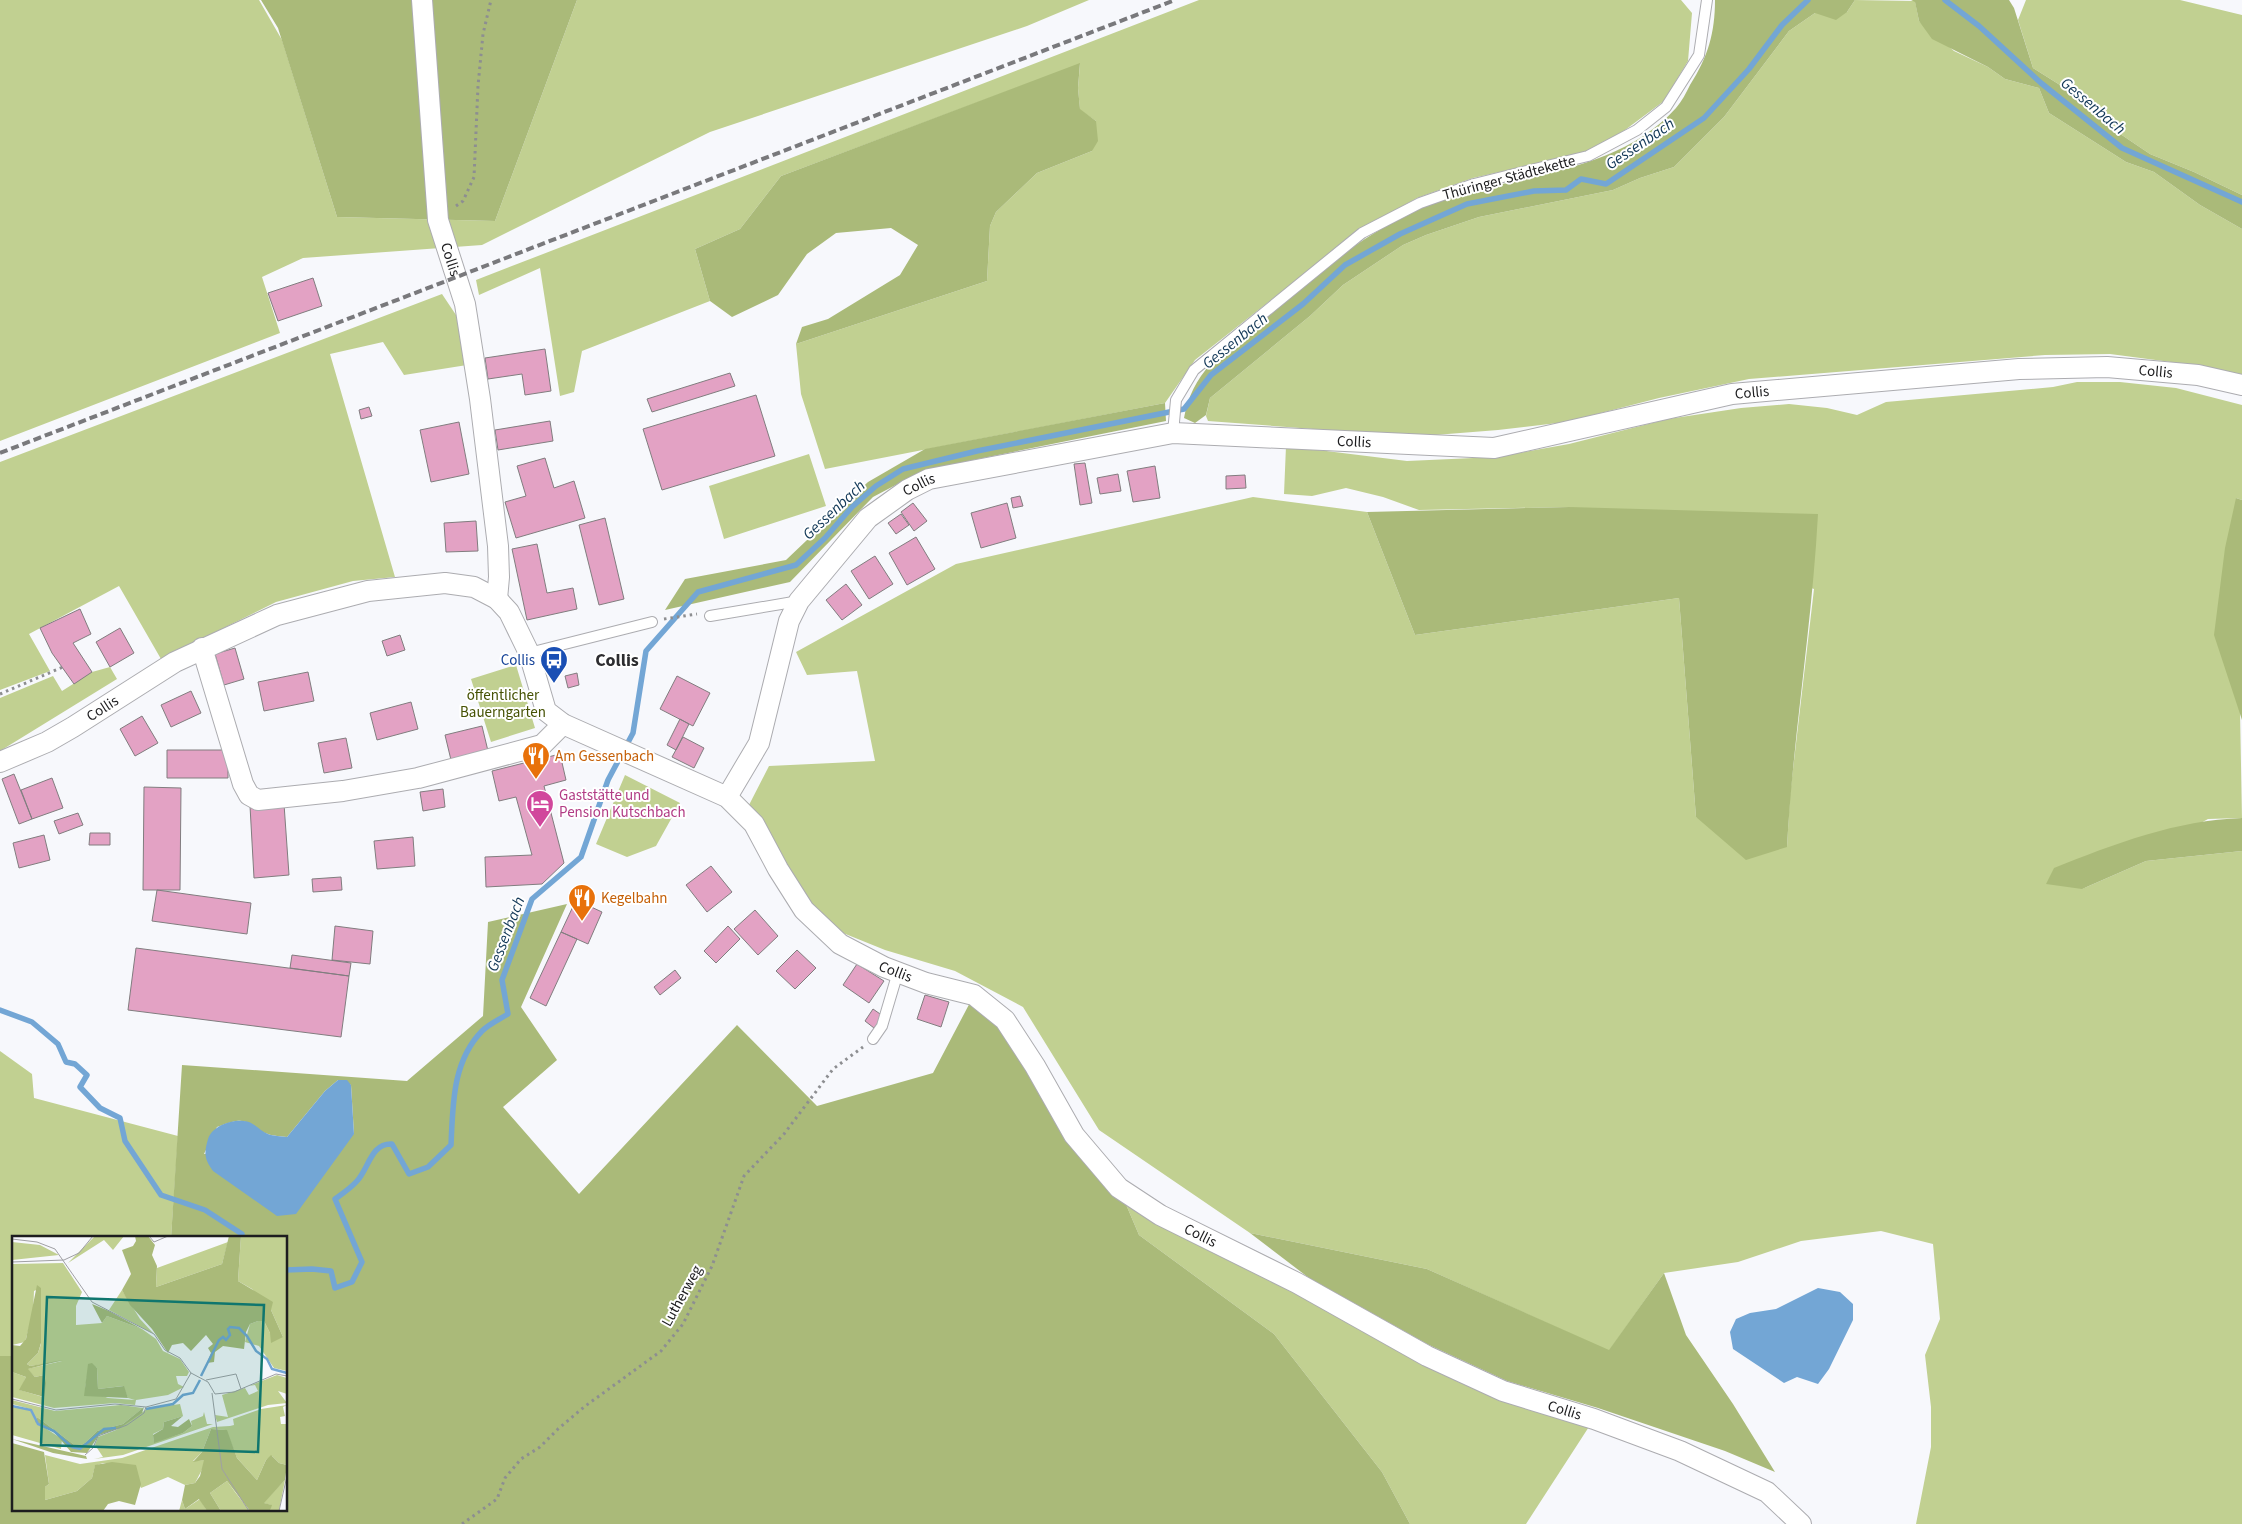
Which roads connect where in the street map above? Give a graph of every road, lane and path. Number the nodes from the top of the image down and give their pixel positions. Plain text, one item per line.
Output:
1 (422, 0) edge
2 (491, 0) edge
3 (1707, 0) edge
4 (438, 220) junction
5 (2242, 384) edge
6 (1173, 427) junction
7 (497, 598) junction
8 (799, 601) junction
9 (694, 613) dead end
10 (710, 616) dead end
11 (657, 620) joint
12 (202, 648) junction
13 (530, 653) junction
14 (63, 667) dead end
15 (0, 694) edge
16 (563, 724) junction
17 (0, 762) edge
18 (727, 797) junction
19 (898, 972) junction
20 (872, 1039) joint
21 (462, 1524) edge
22 (1801, 1524) edge

1 - 4 street, Collis
2 - 4 path
3 - 6 lane, Thüringer Städtekette
4 - 7 street, Collis
5 - 6 street, Collis
6 - 8 street, Collis
7 - 12 street, Collis
7 - 13 street, Collis
8 - 10 lane
8 - 18 street, Collis
9 - 11 path
11 - 13 lane
12 - 16 street
12 - 17 street, Collis
13 - 16 street, Collis
14 - 15 path
16 - 18 street, Collis
18 - 19 street, Collis
19 - 20 lane
19 - 22 street, Collis
20 - 21 path, Lutherweg

